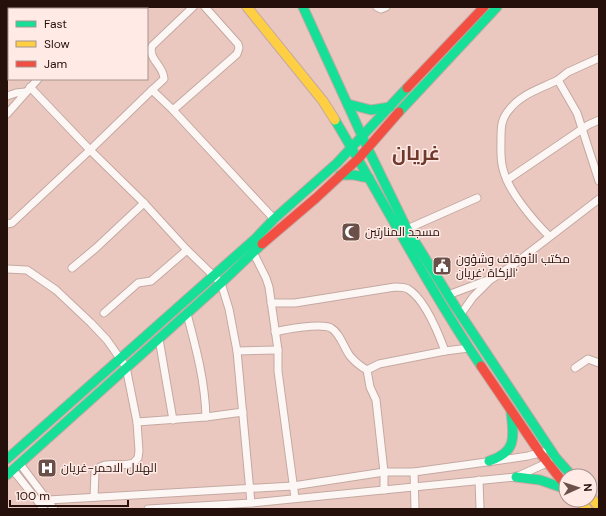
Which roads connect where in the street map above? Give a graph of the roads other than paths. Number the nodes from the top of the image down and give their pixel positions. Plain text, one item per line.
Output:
1 (193, 7) edge
2 (205, 7) edge
3 (247, 7) edge
4 (303, 7) edge
5 (377, 7) edge
6 (386, 7) edge
7 (484, 7) edge
8 (497, 7) edge
9 (149, 48) edge
10 (599, 58) edge
11 (37, 80) edge
12 (558, 80) junction
13 (28, 90) junction
14 (152, 90) junction
15 (7, 96) edge
16 (332, 96) junction
17 (348, 104) junction
18 (390, 107) junction
19 (172, 110) junction
20 (7, 114) edge
21 (599, 120) edge
22 (581, 130) junction
23 (362, 136) junction
24 (351, 147) junction
25 (368, 149) junction
26 (90, 150) junction
27 (358, 159) junction
28 (340, 175) junction
29 (369, 178) junction
30 (507, 180) junction
31 (599, 181) edge
32 (477, 198) dead end
33 (599, 199) edge
34 (144, 204) junction
35 (274, 219) junction
36 (7, 224) edge
37 (407, 229) junction
38 (549, 236) junction
39 (259, 241) junction
40 (187, 250) junction
41 (254, 252) junction
42 (72, 268) dead end
43 (7, 270) edge
44 (212, 275) junction
45 (490, 280) junction
46 (222, 283) junction
47 (448, 295) junction
48 (271, 303) junction
49 (104, 314) dead end
50 (187, 314) junction
51 (461, 314) junction
52 (275, 332) junction
53 (159, 339) junction
54 (469, 348) junction
55 (278, 350) junction
56 (445, 350) junction
57 (238, 351) junction
58 (120, 359) junction
59 (599, 363) edge
60 (126, 367) junction
61 (574, 368) dead end
62 (366, 370) junction
63 (511, 411) junction
64 (242, 412) junction
65 (206, 417) junction
66 (173, 420) junction
67 (137, 422) junction
68 (550, 449) junction
69 (540, 453) junction
70 (556, 458) junction
71 (7, 460) edge
72 (489, 461) junction
73 (547, 462) junction
74 (20, 464) junction
75 (565, 468) edge
76 (384, 472) junction
77 (414, 472) junction
78 (10, 473) edge
79 (558, 476) edge
80 (516, 477) junction
81 (479, 480) junction
82 (294, 486) junction
83 (414, 486) junction
84 (558, 486) edge
85 (250, 488) junction
86 (384, 490) junction
87 (94, 497) junction
88 (295, 498) junction
89 (48, 500) junction
90 (251, 503) junction
91 (242, 506) edge
92 (229, 507) edge
93 (43, 508) edge
94 (54, 509) edge
95 (148, 509) edge
96 (415, 509) edge
97 (480, 509) edge

1 - 9 street
2 - 19 street
3 - 16 main road
4 - 16 main road
5 - 6 street
7 - 18 main road
8 - 25 main road
9 - 14 street
10 - 12 street
11 - 13 street
12 - 22 street
12 - 30 street
13 - 15 street
13 - 20 street
13 - 26 street
14 - 19 street
14 - 26 street
16 - 17 main road
16 - 24 main road
17 - 18 main road
17 - 23 main road
18 - 23 main road
19 - 35 street
21 - 22 street
22 - 30 street
22 - 31 street
23 - 24 main road
23 - 25 main road
24 - 27 main road
24 - 35 main road
25 - 27 main road
25 - 37 main road
26 - 34 street
26 - 36 street
27 - 28 main road
27 - 29 main road
28 - 29 main road
28 - 39 main road
29 - 54 main road
30 - 38 street
32 - 37 street
33 - 38 street
34 - 40 street
34 - 42 street
35 - 39 main road
37 - 47 main road
38 - 45 street
39 - 41 main road
39 - 44 main road
40 - 44 street
40 - 49 street
41 - 46 main road
41 - 48 street
43 - 58 street
44 - 46 street
44 - 58 main road
45 - 47 street
45 - 51 street
46 - 50 main road
46 - 57 street
47 - 51 main road
48 - 52 street
48 - 56 street
50 - 53 main road
50 - 65 street
51 - 68 main road
52 - 55 street
52 - 62 street
53 - 60 main road
53 - 66 street
54 - 56 street
54 - 63 main road
55 - 57 street
55 - 82 street
56 - 62 street
57 - 64 street
58 - 60 street
58 - 71 main road
59 - 61 street
60 - 67 street
60 - 74 main road
62 - 76 street
63 - 69 main road
63 - 72 main road
64 - 65 street
64 - 85 street
65 - 66 street
66 - 67 street
67 - 87 street
68 - 69 street
68 - 70 main road
69 - 72 street
69 - 73 main road
70 - 73 street
70 - 75 main road
72 - 77 street
73 - 79 main road
73 - 80 street
74 - 78 main road
74 - 89 street
76 - 77 street
76 - 82 street
76 - 86 street
77 - 83 street
78 - 93 street
80 - 81 street
80 - 84 main road
81 - 83 street
81 - 97 street
82 - 85 street
82 - 88 street
83 - 86 street
83 - 96 street
85 - 87 street
85 - 90 street
86 - 88 street
87 - 89 street
88 - 90 street
89 - 93 street
89 - 94 street
90 - 91 street
91 - 92 street
92 - 95 street

